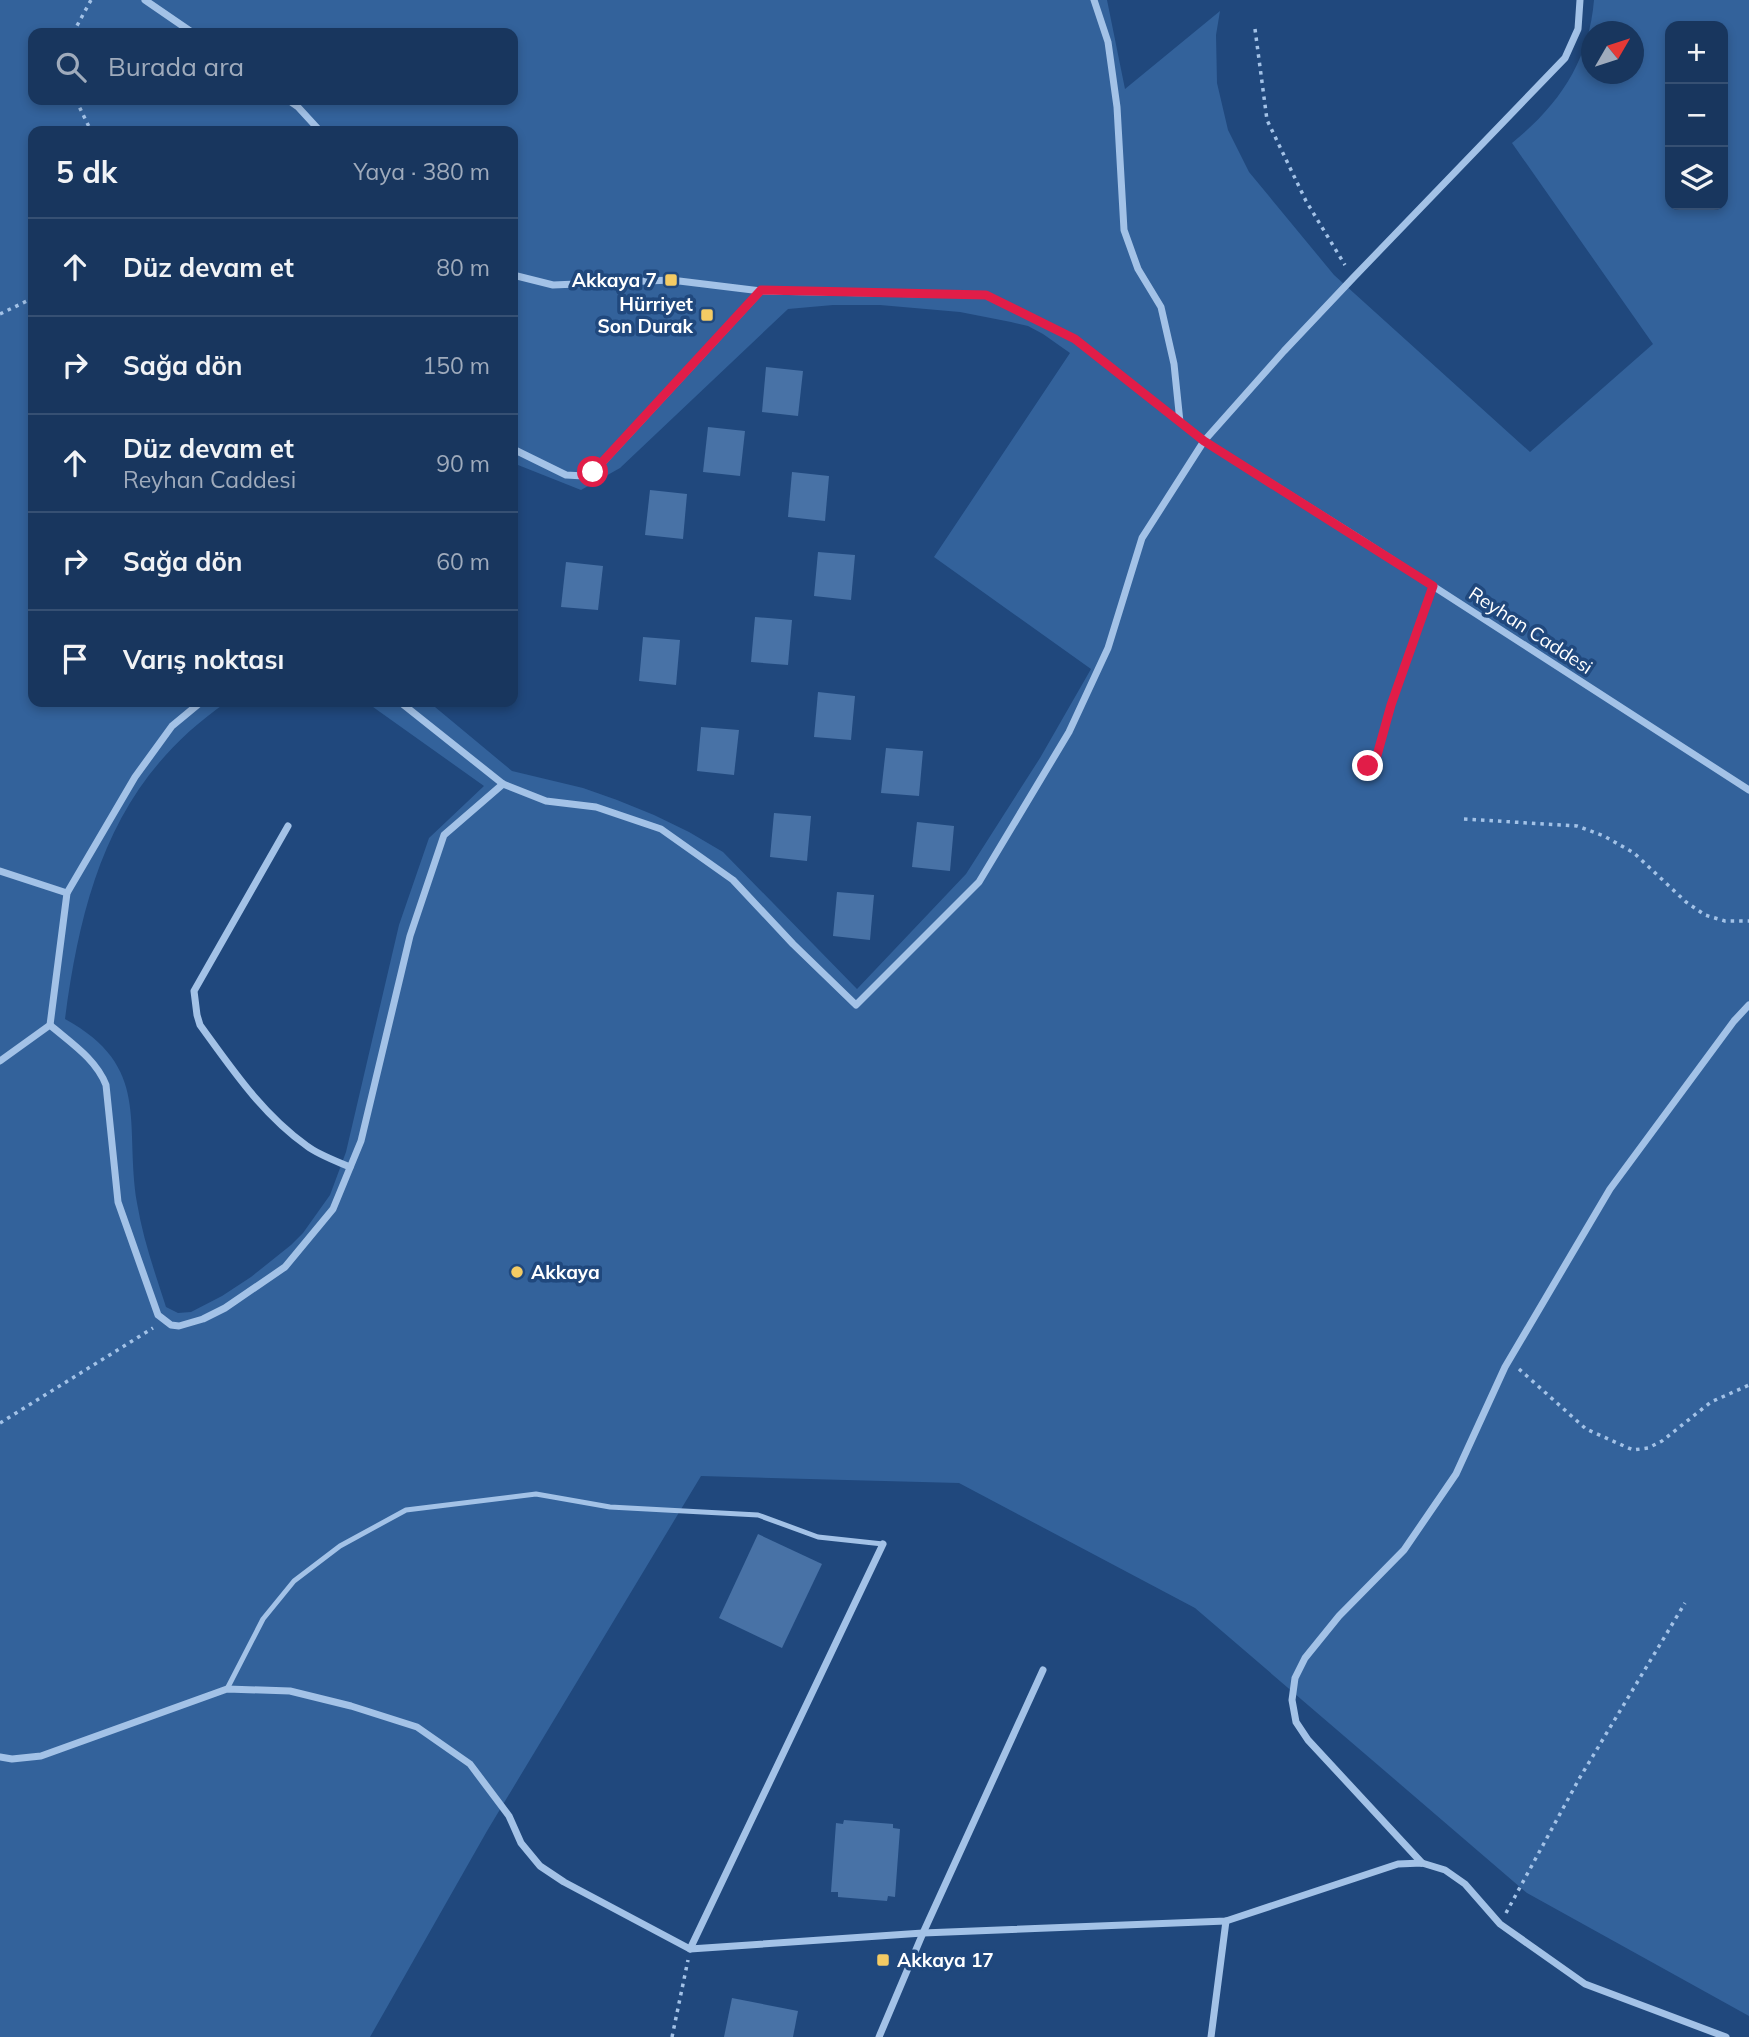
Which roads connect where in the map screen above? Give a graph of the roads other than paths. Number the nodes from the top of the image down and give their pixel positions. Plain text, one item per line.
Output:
1 (145, 0) edge
2 (1094, 0) edge
3 (1580, 0) edge
4 (186, 28) edge
5 (295, 105) edge
6 (315, 126) edge
7 (518, 276) edge
8 (761, 290) junction
9 (1180, 422) junction
10 (1204, 441) junction
11 (518, 451) edge
12 (1433, 586) junction
13 (195, 707) edge
14 (406, 707) edge
15 (1362, 772) dead end
16 (503, 784) junction
17 (1749, 790) edge
18 (288, 826) dead end
19 (0, 871) edge
20 (67, 893) junction
21 (1749, 1005) edge
22 (50, 1025) junction
23 (0, 1061) edge
24 (350, 1167) junction
25 (883, 1544) joint
26 (1043, 1670) dead end
27 (227, 1689) junction
28 (0, 1757) edge
29 (1422, 1863) junction
30 (1226, 1922) junction
31 (923, 1933) junction
32 (691, 1949) junction
33 (879, 2037) edge
34 (1210, 2037) edge
35 (1726, 2037) edge

1 - 4 street
2 - 9 street
3 - 10 street
5 - 6 street
7 - 8 street, Reyhan Caddesi
8 - 9 street, Reyhan Caddesi
8 - 11 street
9 - 10 street, Reyhan Caddesi
10 - 12 street, Reyhan Caddesi
10 - 16 street
12 - 15 street
12 - 17 street, Reyhan Caddesi
13 - 20 street
14 - 16 street
16 - 24 street
18 - 24 street
19 - 20 street
20 - 22 street
21 - 29 street
22 - 23 street
22 - 24 street
25 - 27 lane
25 - 32 street
26 - 31 street
27 - 28 street
27 - 32 street
29 - 30 street
29 - 35 street
30 - 31 street
30 - 34 street
31 - 32 street
31 - 33 street

